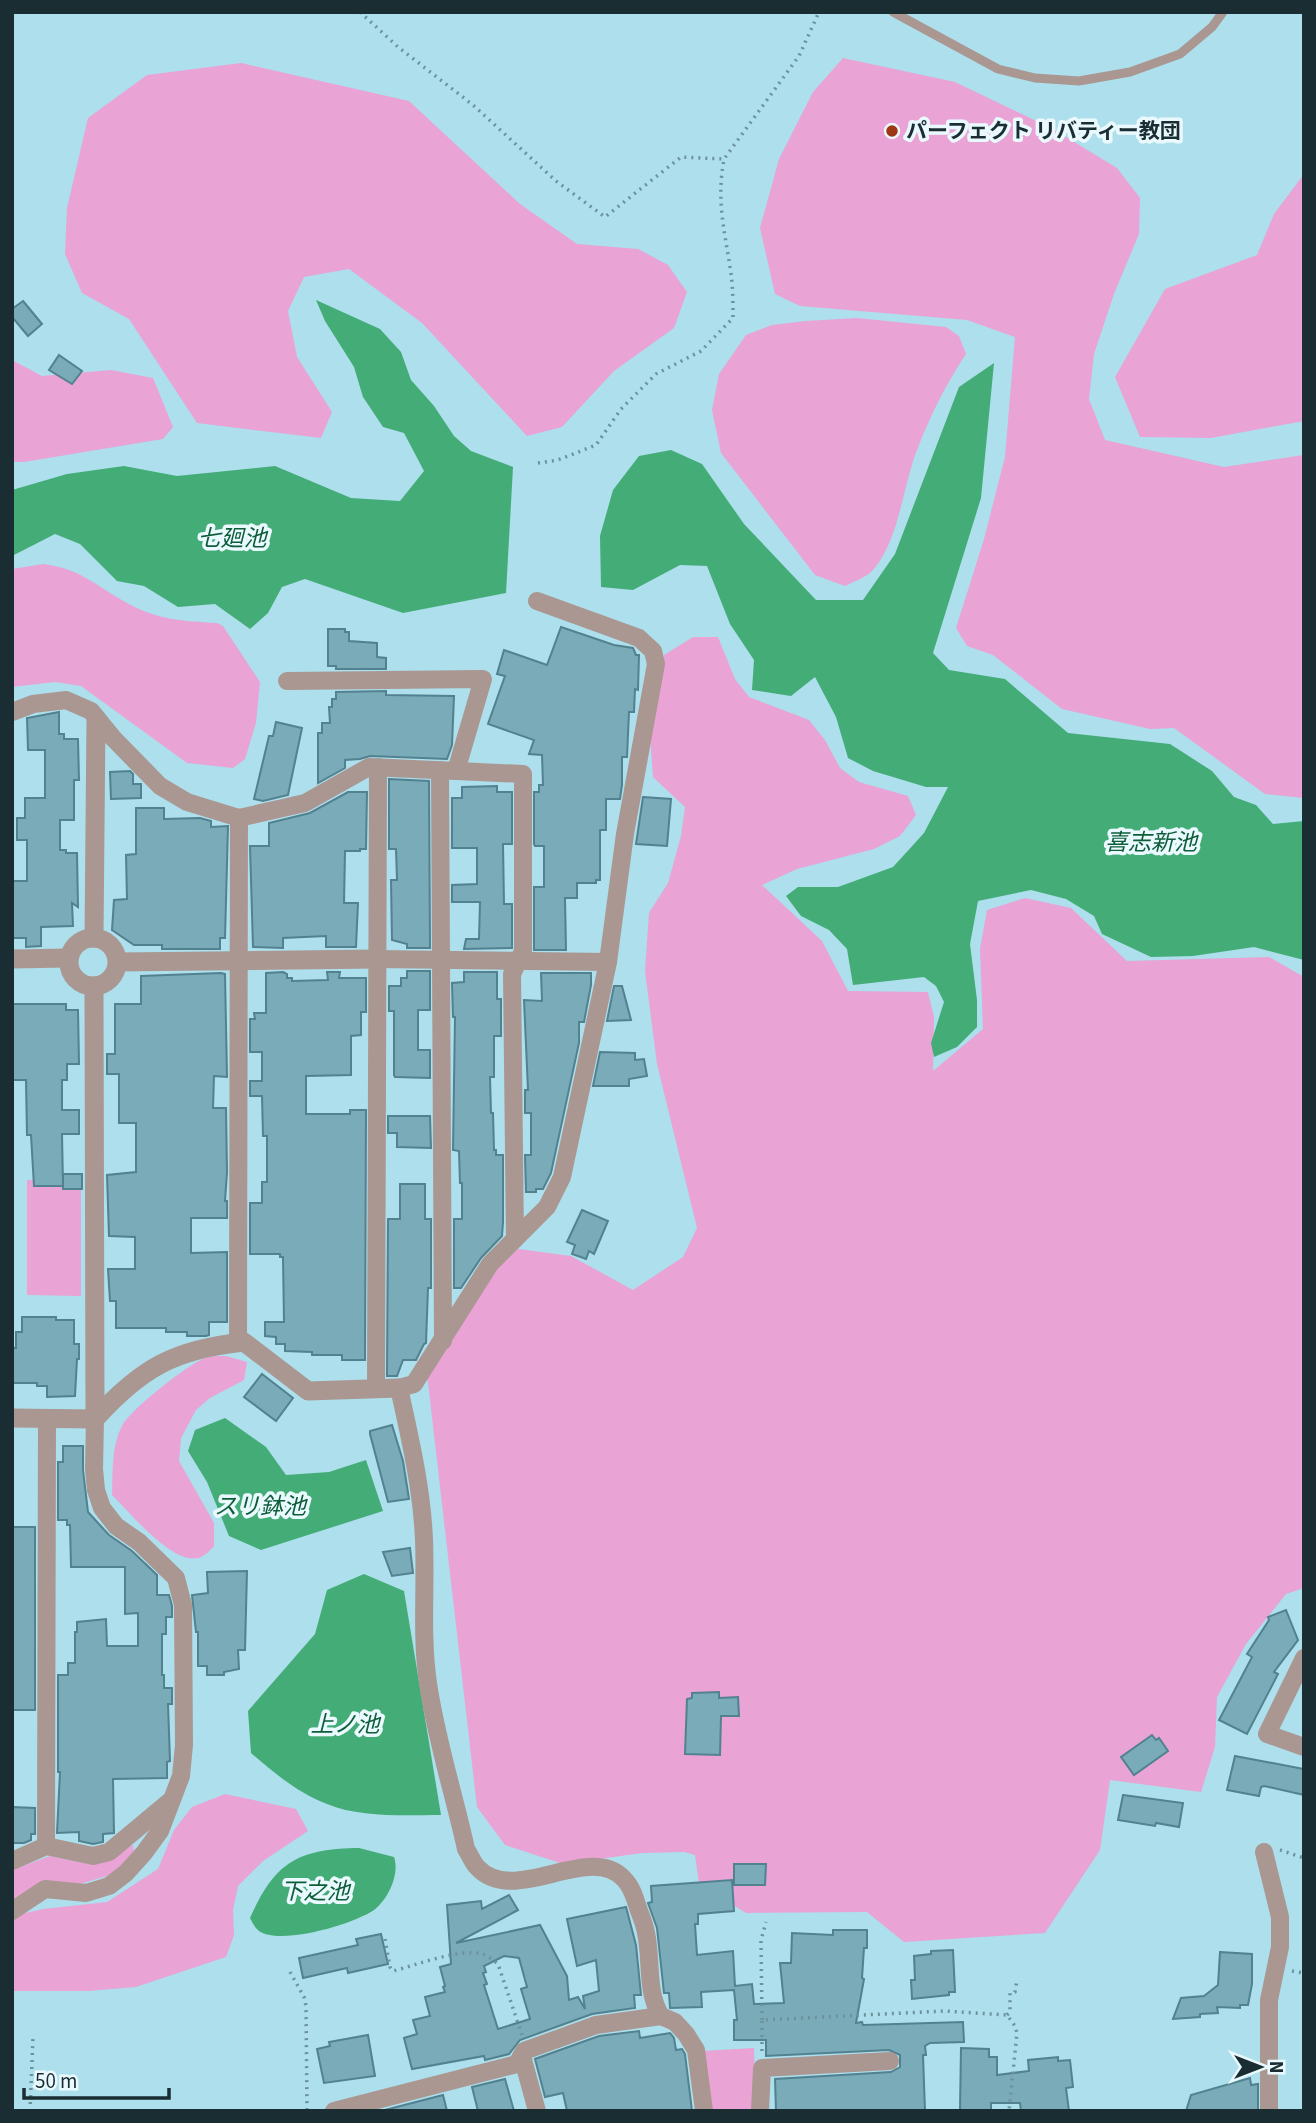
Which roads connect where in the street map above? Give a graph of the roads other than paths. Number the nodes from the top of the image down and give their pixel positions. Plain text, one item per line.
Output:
1 (893, 12) edge
2 (1223, 12) edge
3 (537, 601) dead end
4 (287, 681) dead end
5 (12, 712) edge
6 (96, 718) junction
7 (378, 767) junction
8 (448, 770) junction
9 (239, 818) junction
10 (94, 938) junction
11 (68, 958) junction
12 (12, 959) edge
13 (377, 959) junction
14 (239, 960) junction
15 (441, 960) junction
16 (518, 961) junction
17 (118, 962) junction
18 (608, 962) junction
19 (94, 986) junction
20 (515, 1239) junction
21 (443, 1341) junction
22 (238, 1343) junction
23 (399, 1388) junction
24 (376, 1389) junction
25 (12, 1418) edge
26 (47, 1418) junction
27 (95, 1419) junction
28 (1304, 1658) edge
29 (1304, 1747) edge
30 (172, 1800) junction
31 (46, 1846) junction
32 (1264, 1852) dead end
33 (12, 1861) edge
34 (12, 1911) edge
35 (661, 2016) junction
36 (523, 2053) junction
37 (890, 2061) dead end
38 (334, 2111) edge
39 (537, 2111) edge
40 (704, 2111) edge
41 (760, 2111) edge
42 (1269, 2111) edge

1 - 2 lane
3 - 18 street
4 - 8 street
5 - 6 street
6 - 9 street
6 - 10 street
7 - 8 street
7 - 9 street
7 - 13 street
8 - 15 street
8 - 16 street
9 - 14 street
10 - 11 street
10 - 17 street
11 - 12 street
11 - 19 street
13 - 14 street
13 - 15 street
13 - 24 street
14 - 17 street
14 - 22 street
15 - 16 street
15 - 21 street
16 - 18 street
16 - 20 street
17 - 19 street
18 - 20 street
19 - 27 street
20 - 21 street
21 - 23 street
22 - 24 street
22 - 27 street
23 - 24 street
23 - 35 street
25 - 26 street
26 - 27 street
26 - 31 street
27 - 30 street
28 - 29 street
30 - 31 street
30 - 34 street
31 - 33 street
32 - 42 street
35 - 36 street
35 - 40 street
36 - 38 street
36 - 39 street
37 - 41 street

